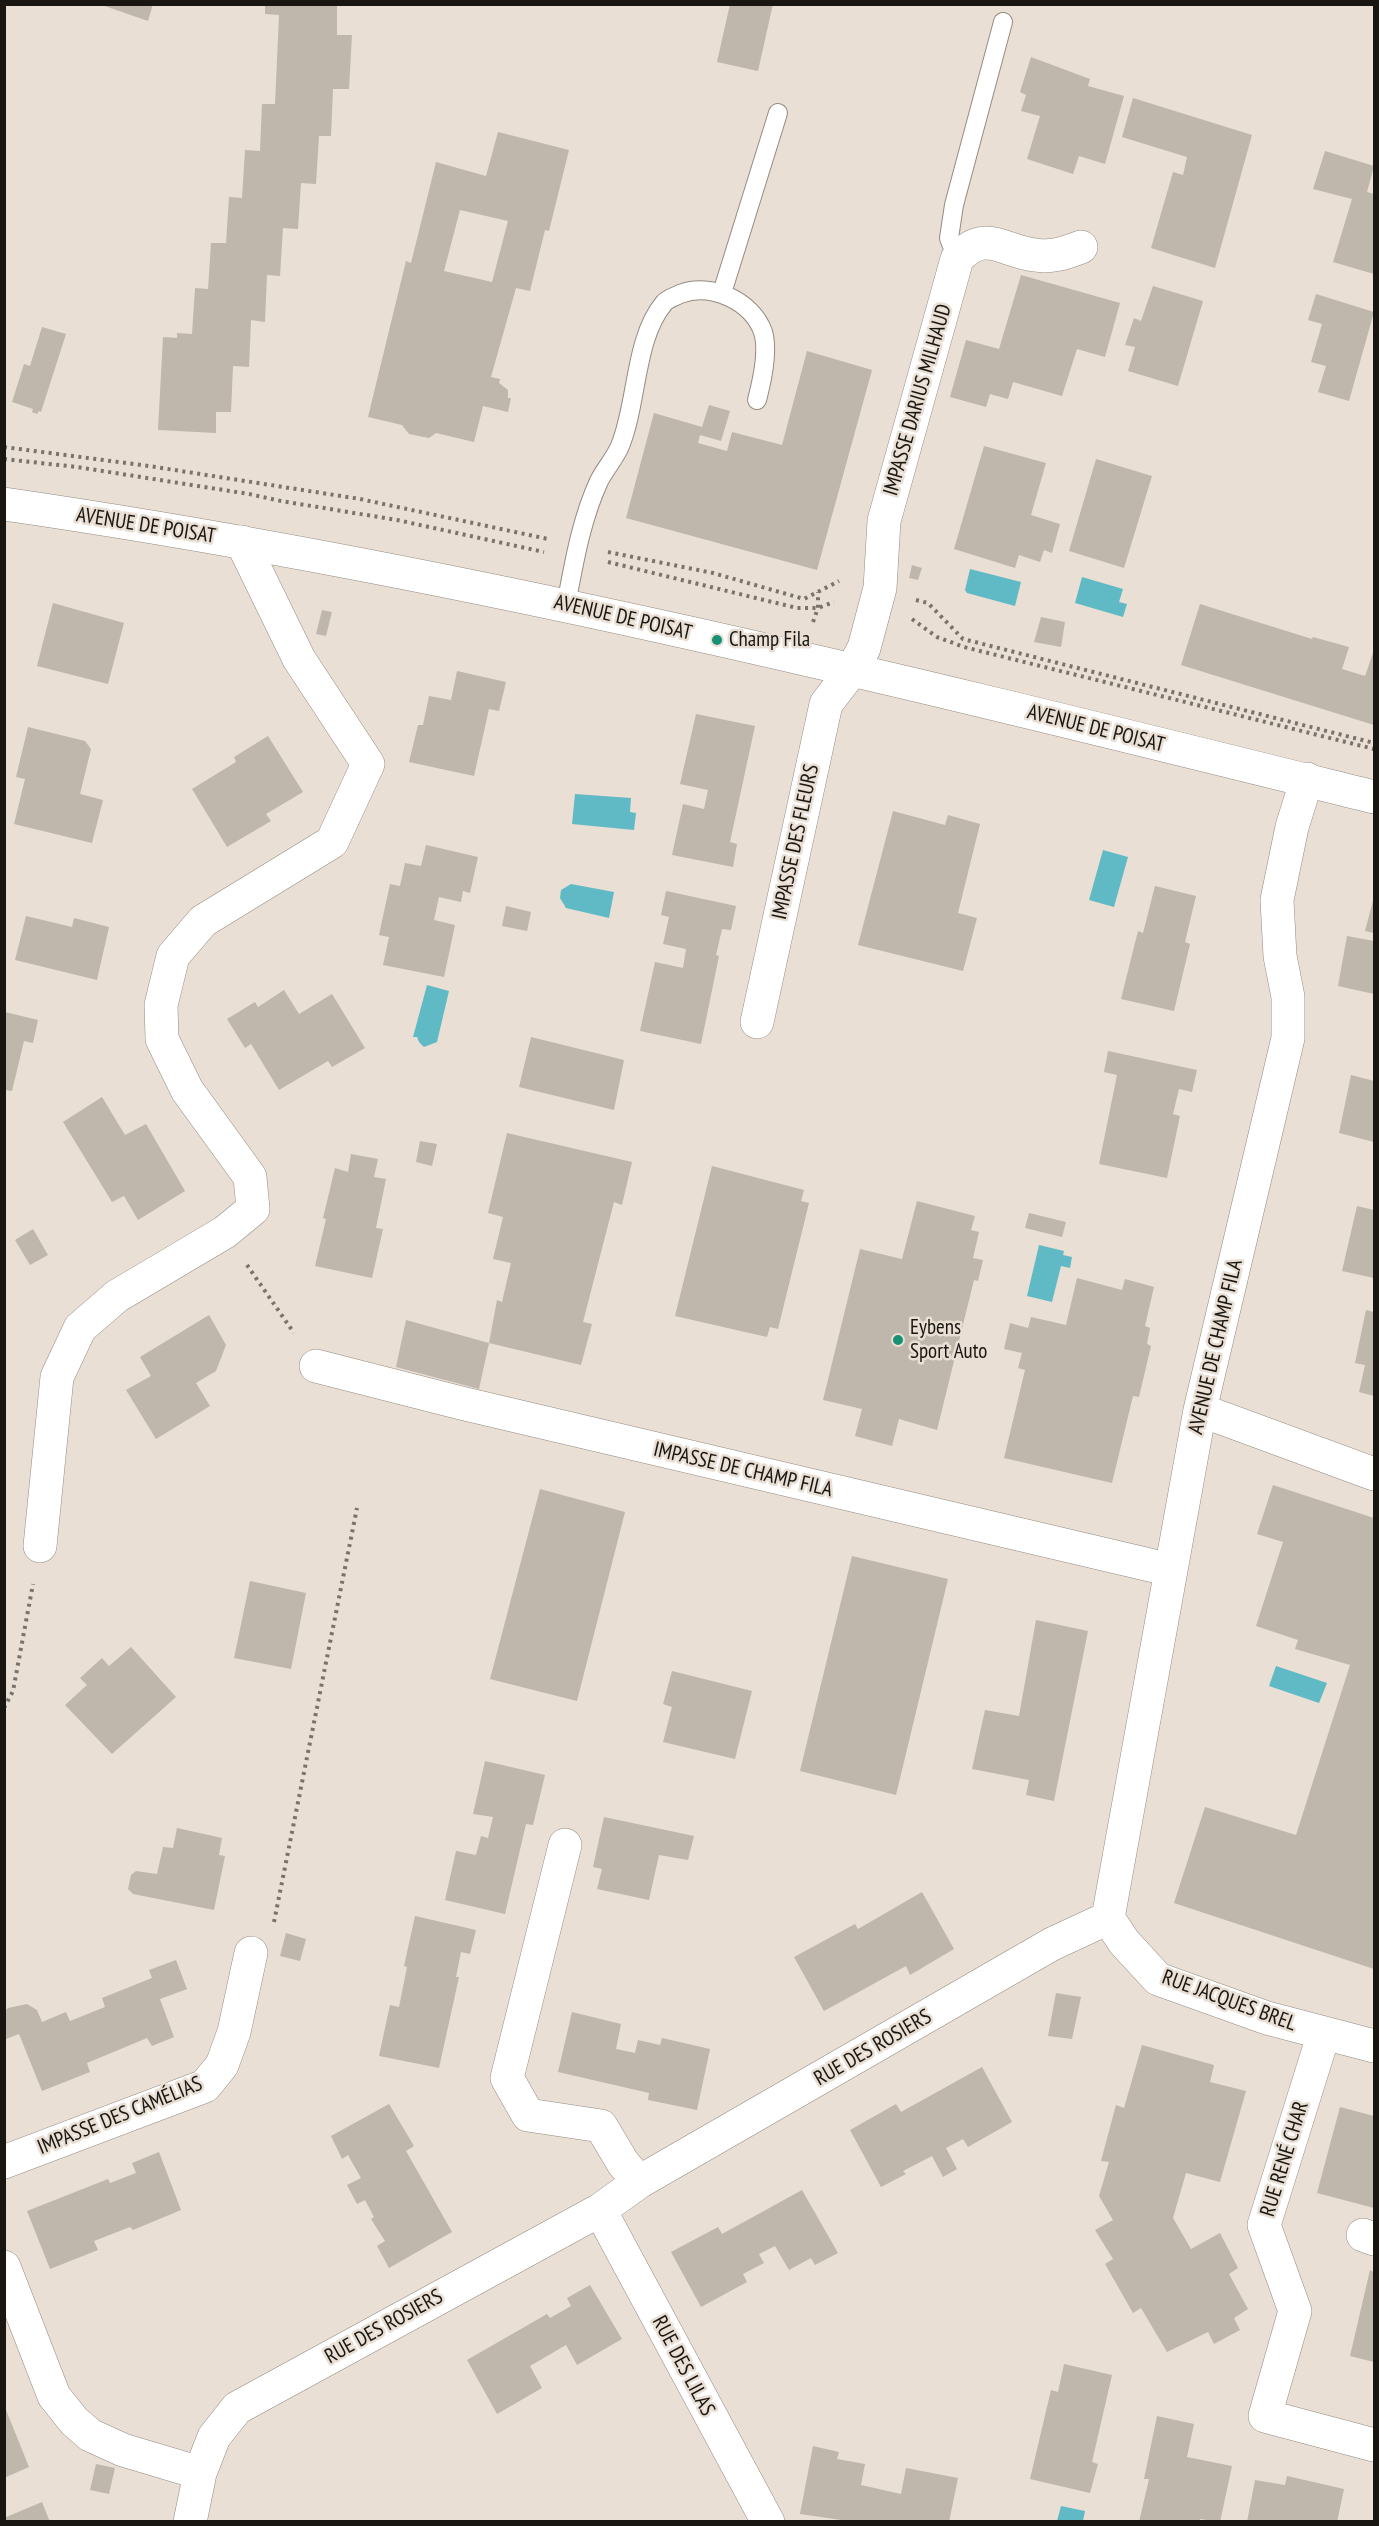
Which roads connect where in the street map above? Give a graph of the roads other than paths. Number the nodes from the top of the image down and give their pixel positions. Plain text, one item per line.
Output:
1 (1003, 22) dead end
2 (778, 113) dead end
3 (1081, 247) dead end
4 (957, 259) junction
5 (722, 293) junction
6 (757, 400) dead end
7 (4, 504) edge
8 (242, 542) junction
9 (566, 605) junction
10 (852, 670) junction
11 (1307, 779) junction
12 (1374, 796) edge
13 (757, 1022) dead end
14 (316, 1366) road end
15 (1200, 1410) junction
16 (1374, 1474) edge
17 (40, 1546) road end
18 (1171, 1570) junction
19 (565, 1845) dead end
20 (1108, 1918) junction
21 (251, 1953) road end
22 (1324, 2033) junction
23 (1374, 2046) edge
24 (4, 2162) edge
25 (639, 2182) junction
26 (600, 2210) junction
27 (4, 2267) edge
28 (1374, 2445) edge
29 (201, 2473) junction
30 (190, 2522) edge
31 (768, 2522) edge

1 - 4 lane
2 - 5 lane
3 - 4 street
4 - 10 street, IMPASSE DARIUS MILHAUD
5 - 6 lane
5 - 9 lane
7 - 8 street, AVENUE DE POISAT
8 - 9 street, AVENUE DE POISAT
8 - 17 street
9 - 10 street, AVENUE DE POISAT
10 - 11 street, AVENUE DE POISAT
10 - 13 street, IMPASSE DES FLEURS
11 - 12 street, AVENUE DE POISAT
11 - 15 street, AVENUE DE CHAMP FILA
14 - 18 street, IMPASSE DE CHAMP FILA
15 - 16 street
15 - 18 street, AVENUE DE CHAMP FILA
18 - 20 street, AVENUE DE CHAMP FILA
19 - 25 street
20 - 22 street, RUE JACQUES BREL
20 - 25 street, RUE DES ROSIERS
21 - 24 street, IMPASSE DES CAMÉLIAS
22 - 23 street, RUE JACQUES BREL
22 - 28 street, RUE RENÉ CHAR
25 - 26 street, RUE DES ROSIERS
26 - 29 street, RUE DES ROSIERS
26 - 31 street, RUE DES LILAS
27 - 29 street
29 - 30 street, RUE DES ROSIERS

